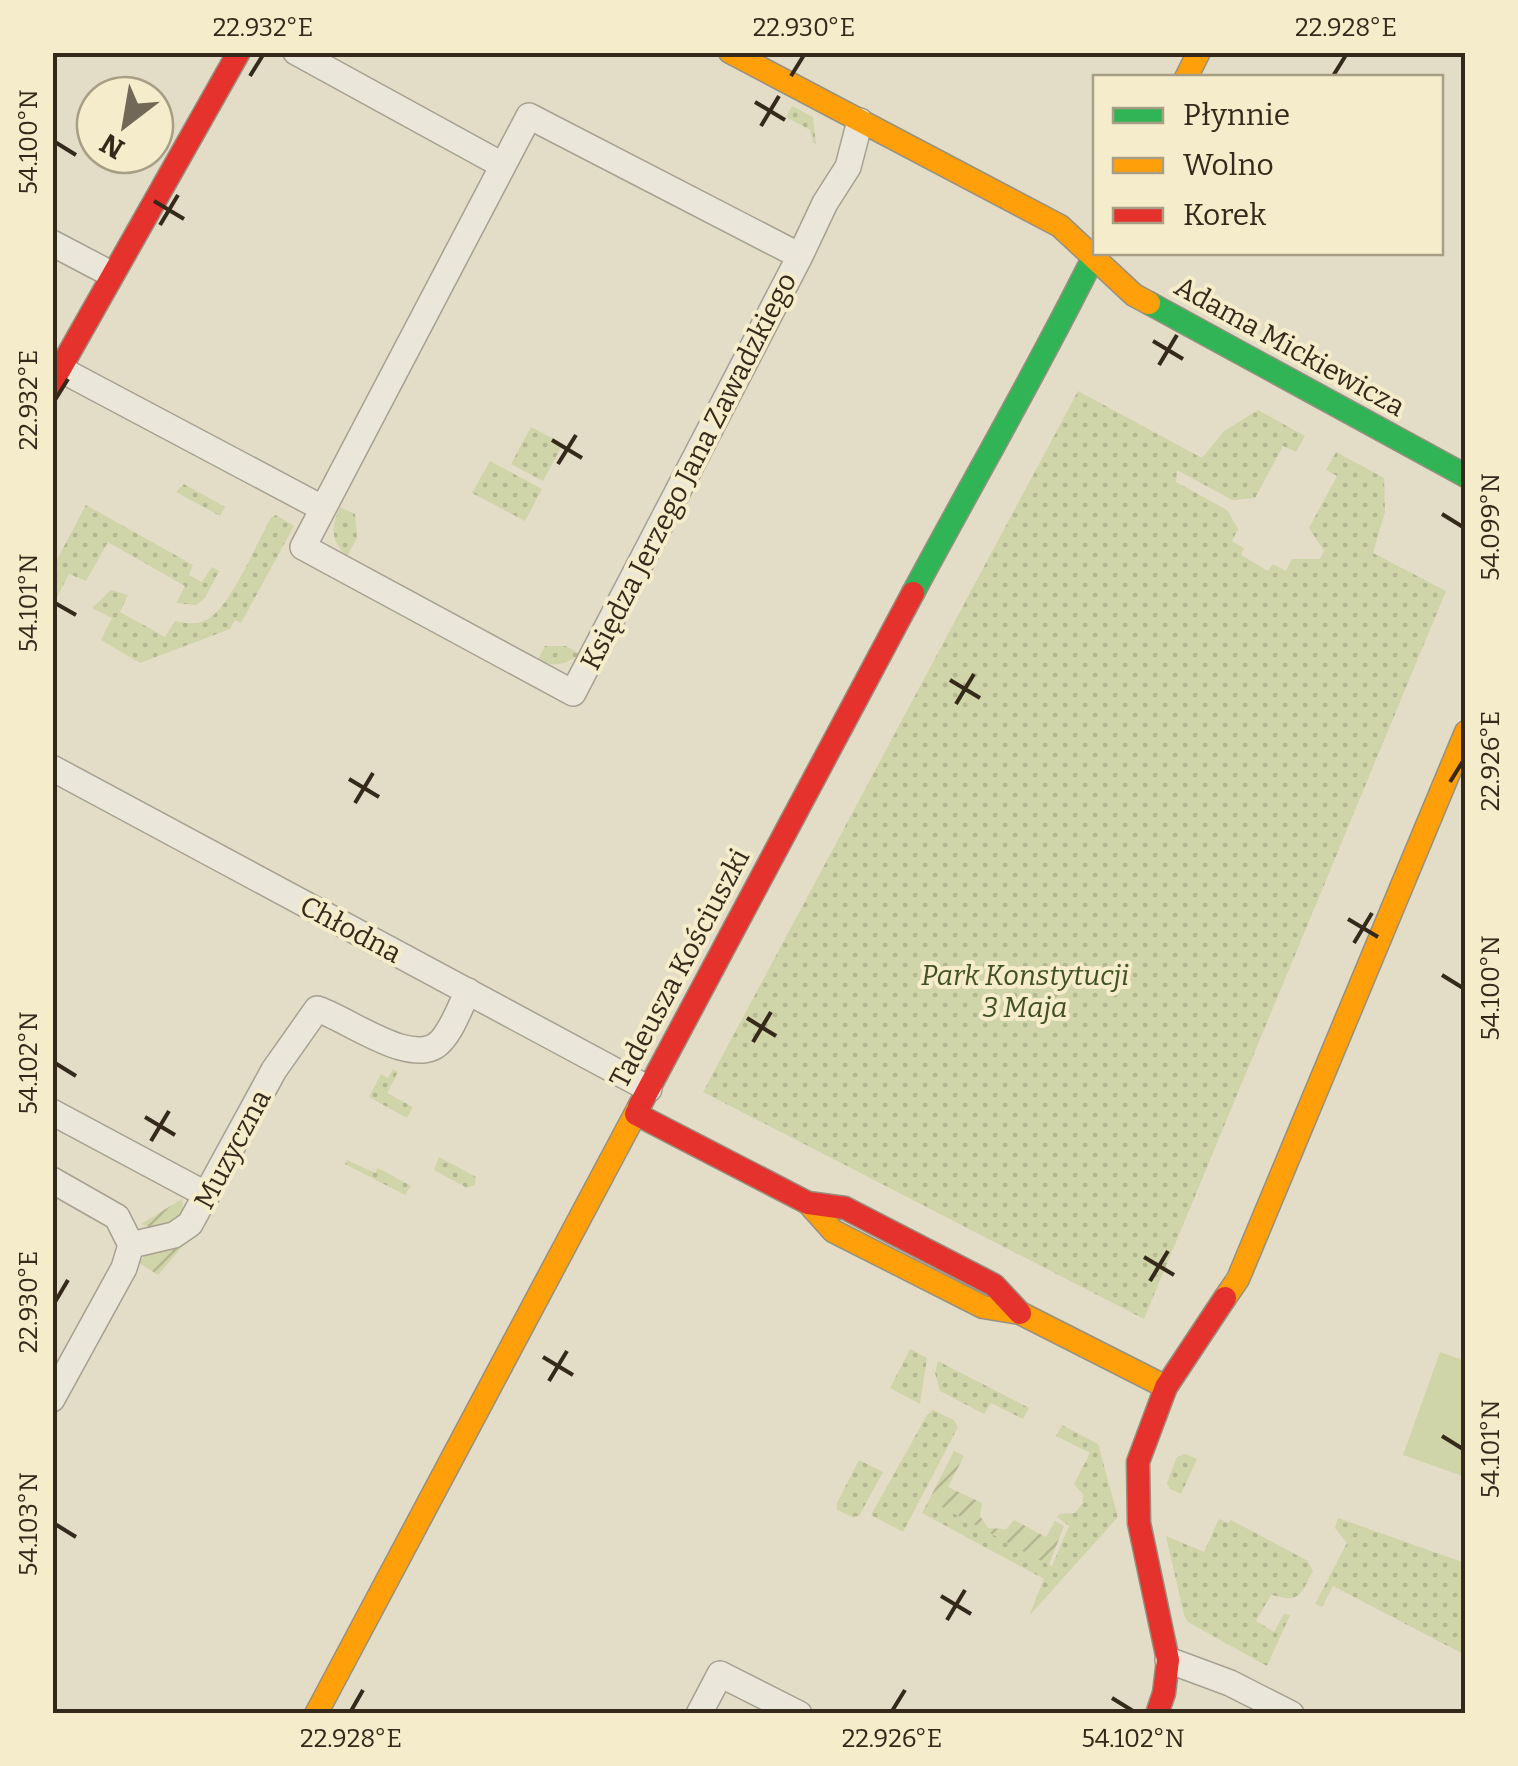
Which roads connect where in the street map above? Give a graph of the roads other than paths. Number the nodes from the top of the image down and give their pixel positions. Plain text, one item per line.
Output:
1 (239, 52) edge
2 (296, 52) edge
3 (730, 52) edge
4 (1199, 52) edge
5 (1188, 75) edge
6 (860, 120) junction
7 (502, 165) junction
8 (52, 243) edge
9 (1093, 253) edge
10 (1095, 255) edge
11 (800, 256) junction
12 (111, 274) junction
13 (56, 376) edge
14 (1466, 476) edge
15 (322, 508) junction
16 (1466, 732) edge
17 (52, 768) edge
18 (1458, 773) edge
19 (468, 992) junction
20 (649, 1088) junction
21 (52, 1112) edge
22 (636, 1114) junction
23 (52, 1180) edge
24 (207, 1196) junction
25 (131, 1245) junction
26 (1166, 1387) junction
27 (52, 1399) edge
28 (1168, 1660) junction
29 (316, 1714) edge
30 (699, 1714) edge
31 (799, 1714) edge
32 (1157, 1714) edge
33 (1291, 1714) edge

1 - 12 street
2 - 7 street
3 - 6 street, Adama Mickiewicza
4 - 5 street
6 - 9 street, Adama Mickiewicza
6 - 11 street, Księdza Jerzego Jana Zawadzkiego
7 - 11 street, Księdza Jerzego Jana Zawadzkiego
7 - 15 street, Księdza Jerzego Jana Zawadzkiego
8 - 12 street
10 - 14 street, Adama Mickiewicza
10 - 20 street, Tadeusza Kościuszki
11 - 15 street, Księdza Jerzego Jana Zawadzkiego
12 - 13 street
13 - 15 street
16 - 18 street
17 - 19 street, Chłodna
18 - 26 street
19 - 20 street, Chłodna
19 - 24 street, Muzyczna
20 - 22 street, Tadeusza Kościuszki
21 - 24 street
22 - 26 street
22 - 29 street, Tadeusza Kościuszki
23 - 25 street
24 - 25 street, Muzyczna
25 - 27 street
26 - 28 street
28 - 32 street
28 - 33 street
30 - 31 street

